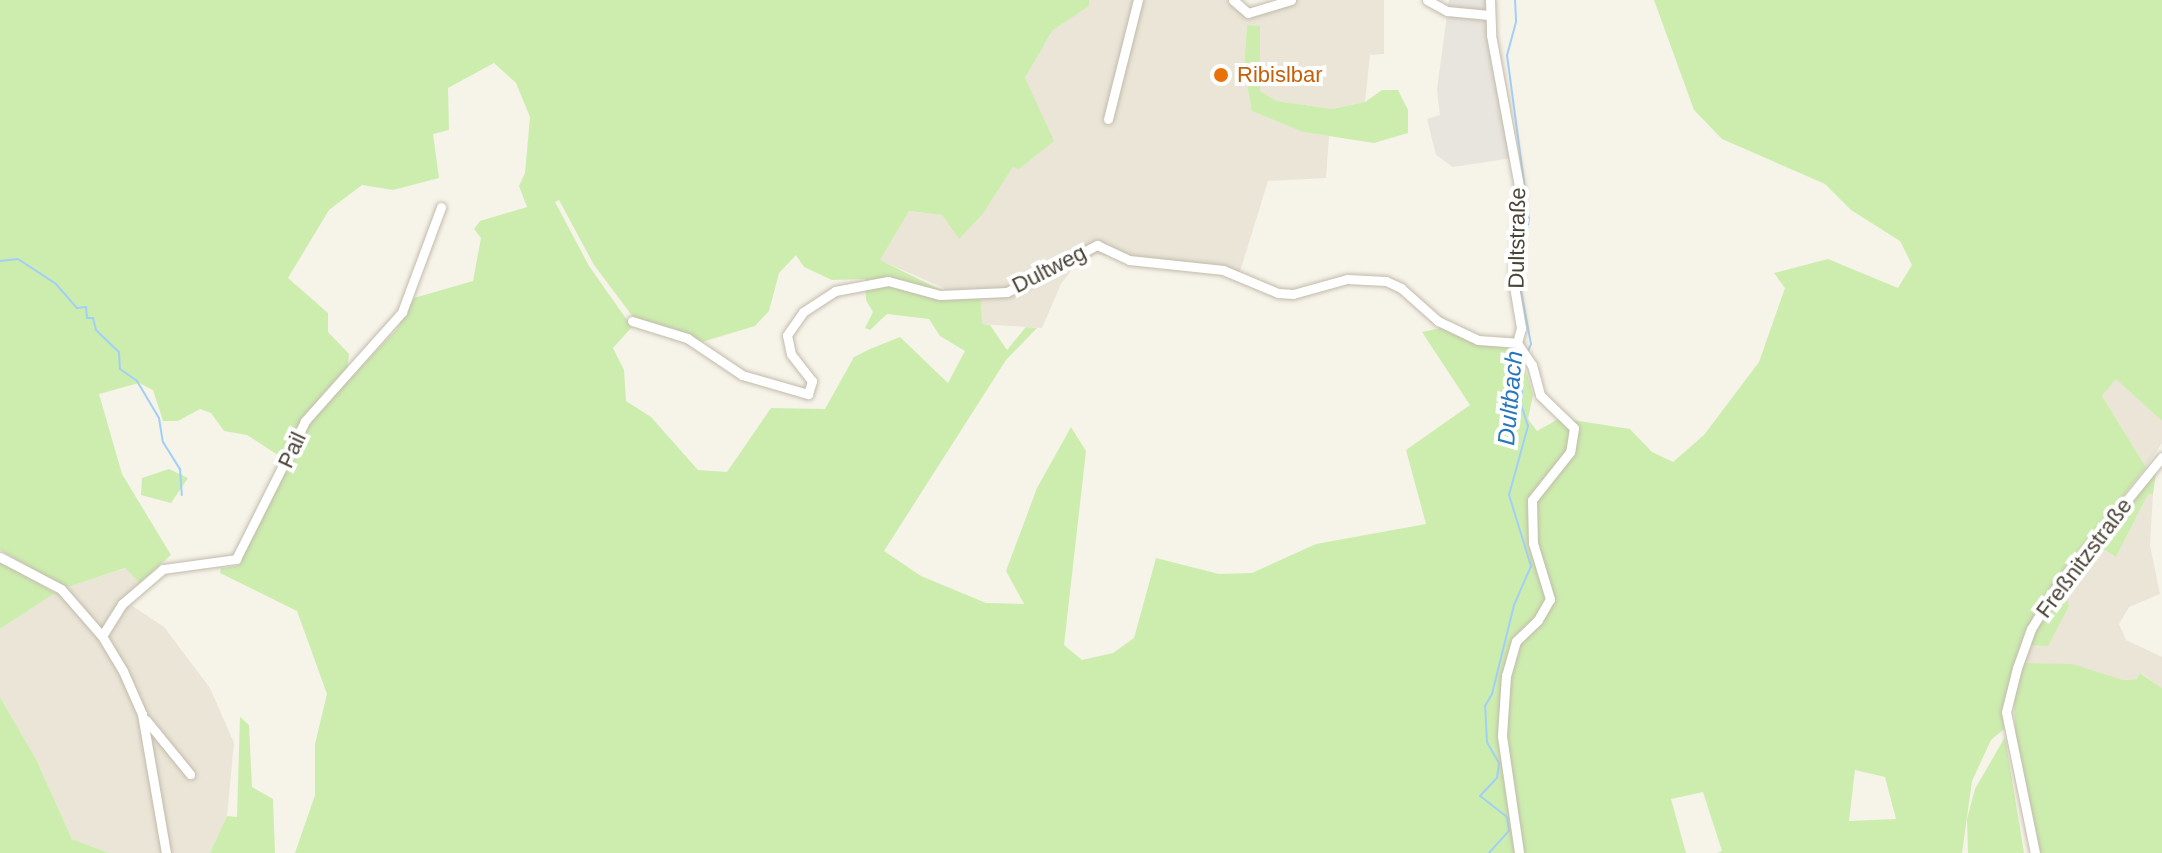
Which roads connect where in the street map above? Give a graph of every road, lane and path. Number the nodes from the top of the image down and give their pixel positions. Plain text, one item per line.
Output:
1 (1138, 0) edge
2 (1233, 0) edge
3 (1291, 0) edge
4 (1427, 0) edge
5 (1490, 0) edge
6 (1489, 15) junction
7 (1108, 119) dead end
8 (441, 207) dead end
9 (632, 321) dead end
10 (1517, 343) junction
11 (2162, 457) edge
12 (0, 557) edge
13 (102, 636) junction
14 (142, 714) junction
15 (190, 774) dead end
16 (166, 853) edge
17 (1519, 853) edge
18 (2035, 853) edge

1 - 7 street
2 - 3 street
4 - 6 street
5 - 6 street, Dultstraße
6 - 10 street, Dultstraße
8 - 13 street, Pail
9 - 10 street, Dultweg
10 - 17 street
11 - 18 street, Freßnitzstraße
12 - 13 street
13 - 14 street
14 - 15 street
14 - 16 street

